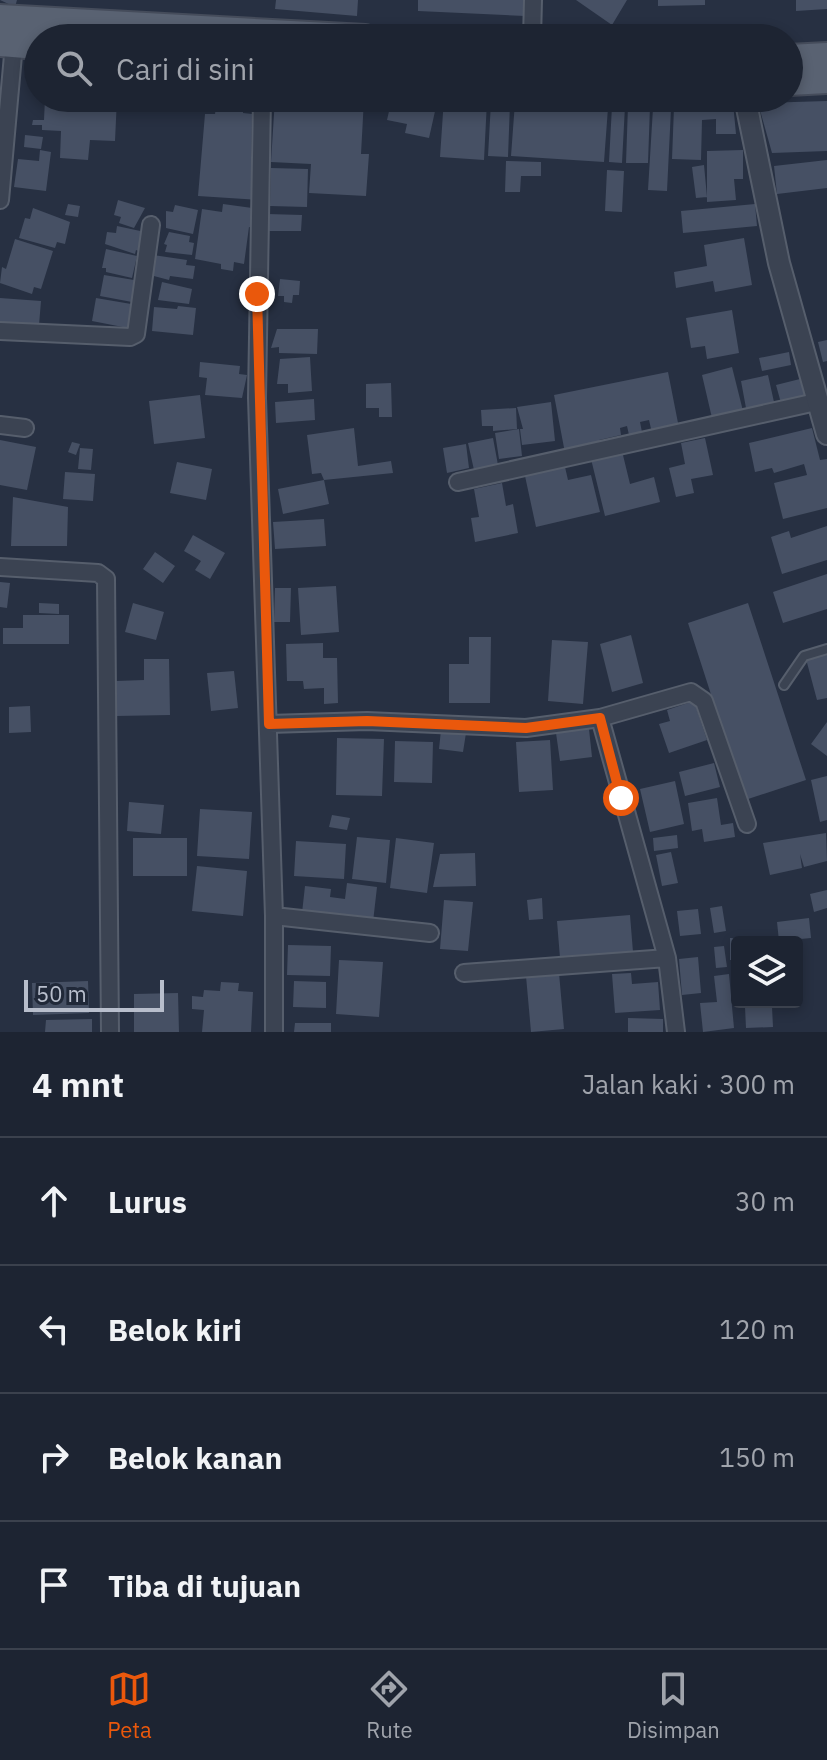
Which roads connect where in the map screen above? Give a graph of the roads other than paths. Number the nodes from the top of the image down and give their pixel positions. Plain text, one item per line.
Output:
1 (533, 0) edge
2 (532, 24) edge
3 (15, 29) edge
4 (827, 56) edge
5 (803, 57) edge
6 (827, 80) edge
7 (803, 81) edge
8 (262, 112) edge
9 (748, 112) edge
10 (0, 200) edge
11 (151, 225) dead end
12 (0, 331) edge
13 (816, 402) junction
14 (0, 425) edge
15 (25, 428) dead end
16 (827, 434) edge
17 (458, 482) dead end
18 (0, 567) edge
19 (827, 649) edge
20 (784, 685) dead end
21 (600, 718) junction
22 (269, 724) junction
23 (747, 824) dead end
24 (274, 916) junction
25 (430, 933) dead end
26 (667, 958) junction
27 (464, 973) dead end
28 (110, 1032) edge
29 (274, 1032) edge
30 (676, 1032) edge

1 - 2 street
3 - 10 street
4 - 5 main road
6 - 7 main road
8 - 22 street
9 - 13 street
11 - 12 street
13 - 16 street
13 - 17 street
14 - 15 street
18 - 28 street
19 - 20 lane
21 - 22 street
21 - 23 street
21 - 26 street
22 - 24 street
24 - 25 street
24 - 29 street
26 - 27 street
26 - 30 street

